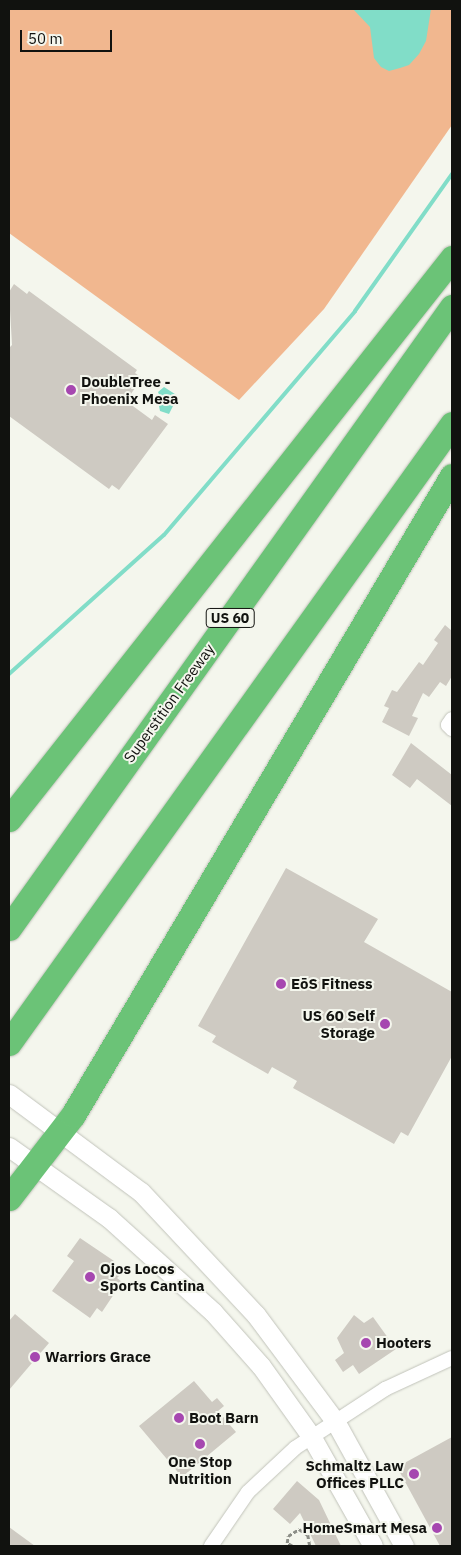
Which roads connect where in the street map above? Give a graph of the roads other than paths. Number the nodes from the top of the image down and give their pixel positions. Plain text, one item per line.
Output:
1 (452, 258) edge
2 (452, 307) edge
3 (452, 424) edge
4 (452, 476) edge
5 (9, 819) edge
6 (9, 928) edge
7 (9, 1043) edge
8 (9, 1094) edge
9 (60, 1130) junction
10 (9, 1147) edge
11 (36, 1166) junction
12 (9, 1198) edge
13 (452, 1358) edge
14 (335, 1421) junction
15 (311, 1436) junction
16 (211, 1546) edge
17 (373, 1546) edge
18 (404, 1546) edge

1 - 5 highway
2 - 6 highway, Superstition Freeway / US 60
3 - 7 highway
4 - 9 highway
8 - 9 main road
9 - 11 highway
9 - 14 main road
10 - 11 main road
11 - 12 highway
11 - 15 main road
13 - 14 street
14 - 15 street
14 - 18 main road
15 - 16 street
15 - 17 main road

